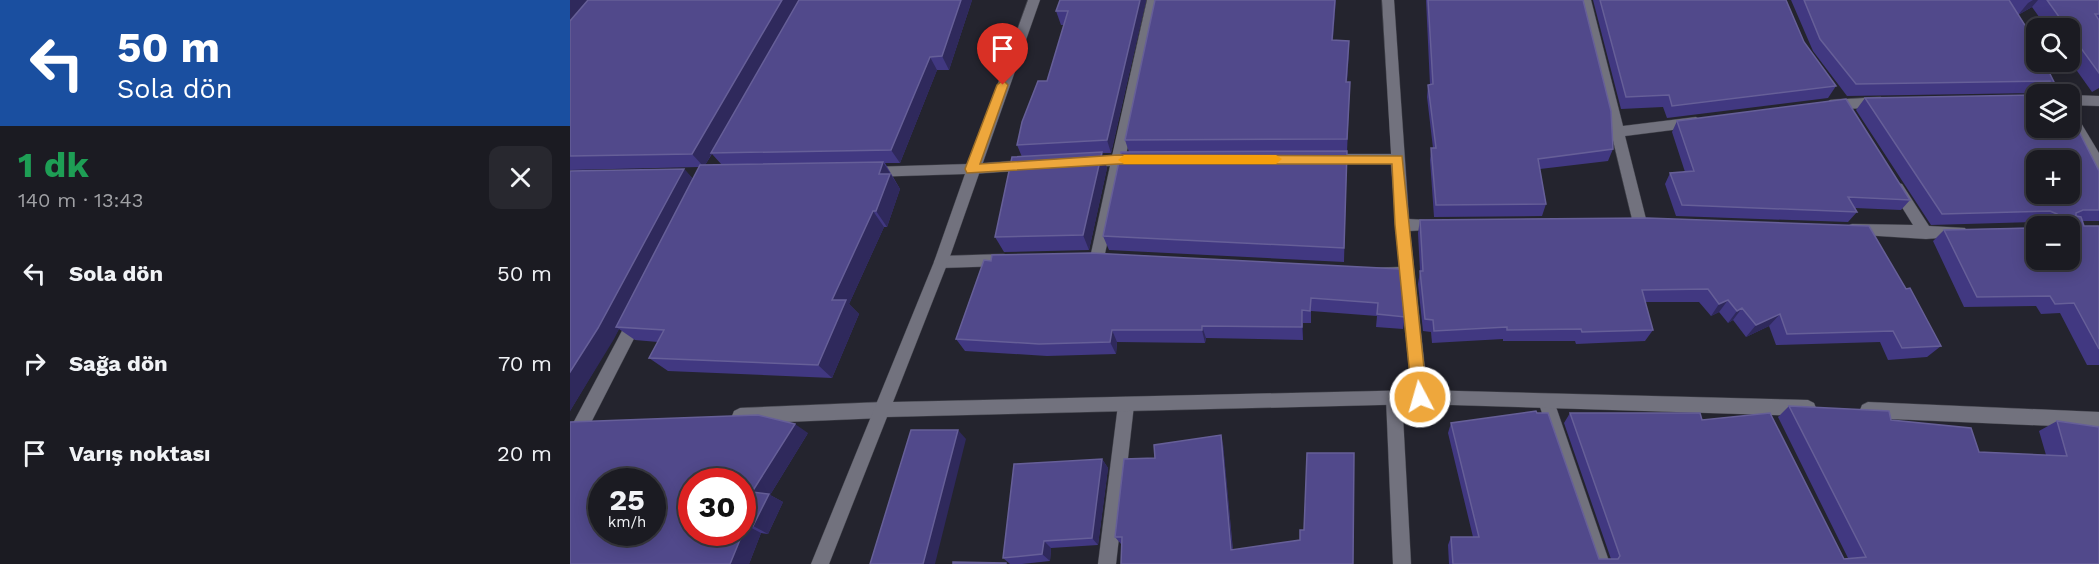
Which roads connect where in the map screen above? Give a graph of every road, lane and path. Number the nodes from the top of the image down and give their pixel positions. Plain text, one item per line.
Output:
1 (1034, 0) edge
2 (1153, 0) edge
3 (1388, 0) edge
4 (1585, 0) edge
5 (2080, 100) edge
6 (2099, 101) edge
7 (1899, 102) edge
8 (1818, 106) edge
9 (1712, 120) edge
10 (1617, 132) junction
11 (2080, 134) edge
12 (1316, 159) edge
13 (1398, 159) junction
14 (1118, 160) junction
15 (1153, 160) edge
16 (1073, 163) edge
17 (1039, 165) edge
18 (2099, 165) edge
19 (972, 169) junction
20 (852, 172) edge
21 (1887, 173) edge
22 (1640, 224) edge
23 (1402, 225) junction
24 (1449, 225) edge
25 (1842, 230) edge
26 (1970, 232) edge
27 (1926, 233) junction
28 (1097, 258) edge
29 (1019, 260) edge
30 (941, 262) junction
31 (1371, 272) edge
32 (1407, 274) junction
33 (646, 299) edge
34 (1420, 397) junction
35 (1394, 398) junction
36 (1546, 401) junction
37 (1126, 405) junction
38 (1761, 406) junction
39 (1819, 408) edge
40 (883, 410) junction
41 (1854, 410) edge
42 (722, 417) edge
43 (2099, 420) edge
44 (576, 422) edge
45 (606, 422) edge
46 (1771, 427) edge
47 (570, 446) edge
48 (820, 564) edge
49 (1107, 564) edge
50 (1402, 564) edge
51 (1601, 564) edge

1 - 19 street
2 - 14 street
3 - 13 street
4 - 10 street
5 - 6 street
7 - 8 street
9 - 10 street
10 - 22 street
11 - 18 street
12 - 13 street
13 - 23 street
14 - 15 street
14 - 16 street
14 - 28 street
17 - 19 street
19 - 20 street
19 - 30 street
21 - 27 street
23 - 24 street
23 - 32 street
25 - 27 street
26 - 27 street
29 - 30 street
30 - 40 street
31 - 32 street
32 - 34 street
33 - 44 street
34 - 35 street
34 - 36 street
35 - 37 street
35 - 50 street
36 - 38 street
36 - 51 street
37 - 40 street
37 - 49 street
38 - 39 street
38 - 46 street
40 - 42 street
40 - 48 street
41 - 43 street
44 - 45 street
44 - 47 street

